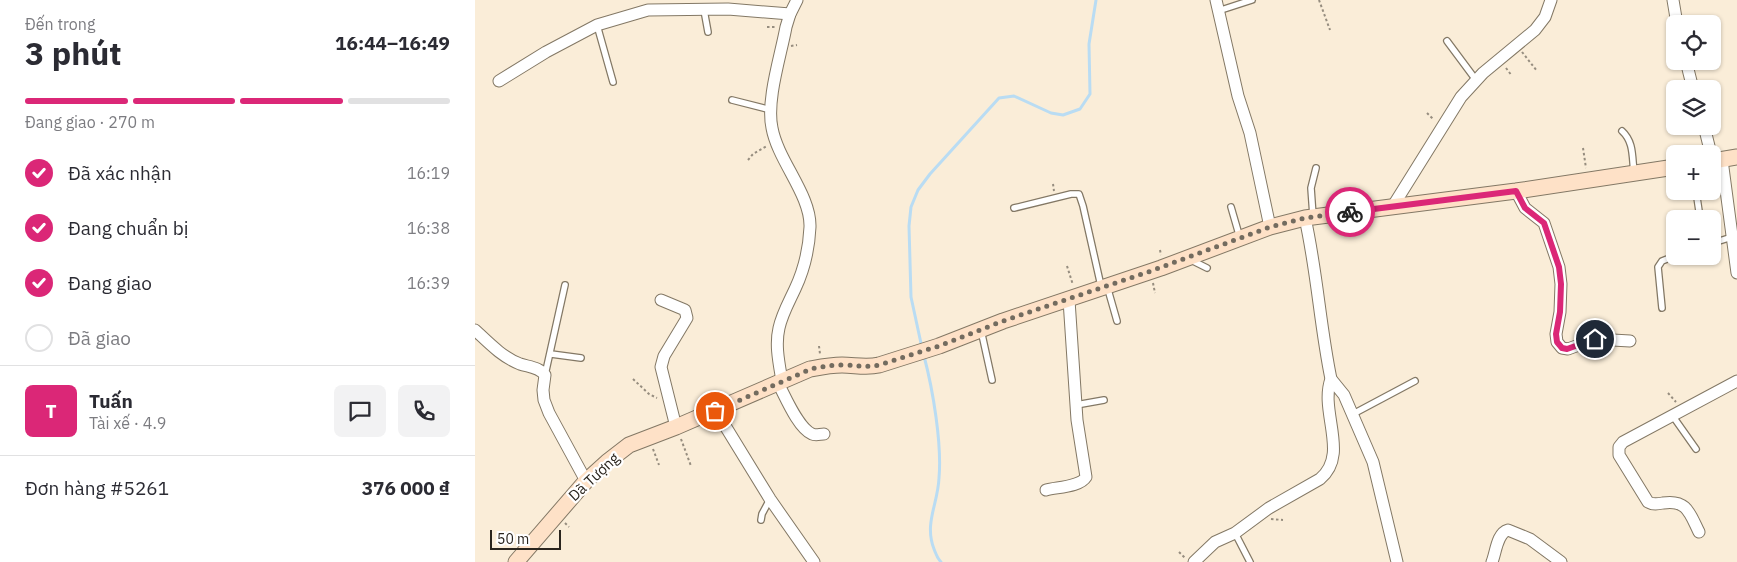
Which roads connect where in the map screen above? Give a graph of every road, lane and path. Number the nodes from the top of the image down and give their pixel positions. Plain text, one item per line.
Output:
1 (797, 0) edge
2 (1252, 0) edge
3 (1319, 0) edge
4 (1551, 0) edge
5 (1673, 0) edge
6 (653, 5) edge
7 (1217, 5) edge
8 (704, 10) junction
9 (789, 14) junction
10 (1676, 15) edge
11 (597, 25) junction
12 (1331, 30) dead end
13 (708, 32) dead end
14 (1447, 41) dead end
15 (1517, 47) junction
16 (1537, 71) dead end
17 (1476, 80) junction
18 (499, 81) dead end
19 (613, 82) dead end
20 (732, 100) dead end
21 (771, 110) junction
22 (1622, 131) dead end
23 (775, 141) junction
24 (1583, 148) dead end
25 (1737, 157) edge
26 (1721, 158) edge
27 (748, 160) dead end
28 (1315, 168) dead end
29 (1666, 168) edge
30 (1634, 173) junction
31 (1588, 180) junction
32 (1721, 189) edge
33 (1516, 191) junction
34 (1393, 206) junction
35 (1231, 207) dead end
36 (1014, 208) dead end
37 (1309, 217) junction
38 (1270, 227) junction
39 (1732, 237) junction
40 (1240, 238) junction
41 (1721, 240) edge
42 (1187, 258) junction
43 (1666, 259) edge
44 (1067, 266) dead end
45 (1207, 268) dead end
46 (1737, 274) edge
47 (565, 285) dead end
48 (1105, 287) junction
49 (1072, 299) junction
50 (661, 300) dead end
51 (1662, 308) dead end
52 (1117, 321) dead end
53 (475, 330) edge
54 (981, 330) junction
55 (1629, 341) dead end
56 (551, 354) junction
57 (581, 358) dead end
58 (545, 375) junction
59 (633, 379) dead end
60 (1331, 379) junction
61 (992, 380) dead end
62 (1415, 380) dead end
63 (1737, 381) edge
64 (780, 382) junction
65 (1668, 393) dead end
66 (1104, 400) dead end
67 (669, 401) junction
68 (1076, 405) junction
69 (715, 411) junction
70 (1677, 412) junction
71 (1353, 414) junction
72 (677, 428) junction
73 (824, 434) dead end
74 (648, 438) junction
75 (1696, 449) dead end
76 (659, 465) dead end
77 (691, 466) dead end
78 (586, 481) junction
79 (1046, 490) dead end
80 (770, 500) junction
81 (761, 520) dead end
82 (1699, 532) dead end
83 (1235, 533) junction
84 (1179, 552) dead end
85 (806, 556) edge
86 (516, 562) edge
87 (814, 562) edge
88 (1189, 562) edge
89 (1194, 562) edge
90 (1250, 562) edge
91 (1397, 562) edge
92 (1492, 562) edge
93 (1561, 562) edge

1 - 9 street
2 - 7 lane
3 - 12 path
4 - 15 street
5 - 10 street
6 - 8 street
6 - 11 street
7 - 38 street
8 - 9 street
8 - 13 lane
9 - 21 street
11 - 18 street
11 - 19 lane
14 - 17 lane
15 - 16 path
15 - 17 street
17 - 34 street
20 - 21 lane
21 - 23 street
22 - 30 lane
23 - 27 path
23 - 64 street
24 - 31 path
25 - 26 street
28 - 37 lane
29 - 30 street, Dã Tượng
30 - 31 street, Dã Tượng
31 - 33 street, Dã Tượng
32 - 39 street
33 - 34 street, Dã Tượng
33 - 55 street
34 - 37 street, Dã Tượng
35 - 40 lane
36 - 48 lane
37 - 38 street, Dã Tượng
37 - 60 street
38 - 40 street, Dã Tượng
39 - 41 lane
39 - 46 street
40 - 42 street, Dã Tượng
42 - 45 lane
42 - 48 street, Dã Tượng
43 - 51 lane
44 - 49 path
47 - 56 lane
48 - 49 street, Dã Tượng
48 - 52 lane
49 - 54 street, Dã Tượng
49 - 68 street
50 - 67 street
53 - 58 street
54 - 61 lane
54 - 64 street, Dã Tượng
56 - 57 lane
56 - 58 lane
58 - 78 street
59 - 67 path
60 - 71 street
60 - 83 street
62 - 71 lane
63 - 70 street
64 - 69 street, Dã Tượng
64 - 73 street
65 - 70 path
66 - 68 lane
67 - 72 street
68 - 79 street
69 - 72 street, Dã Tượng
69 - 80 street
70 - 75 lane
70 - 82 street
71 - 91 street
72 - 74 street, Dã Tượng
72 - 77 path
74 - 76 path
74 - 78 street, Dã Tượng
78 - 86 street, Dã Tượng
80 - 81 lane
80 - 85 street
83 - 89 street
83 - 90 lane
84 - 88 path
85 - 87 street
92 - 93 street

